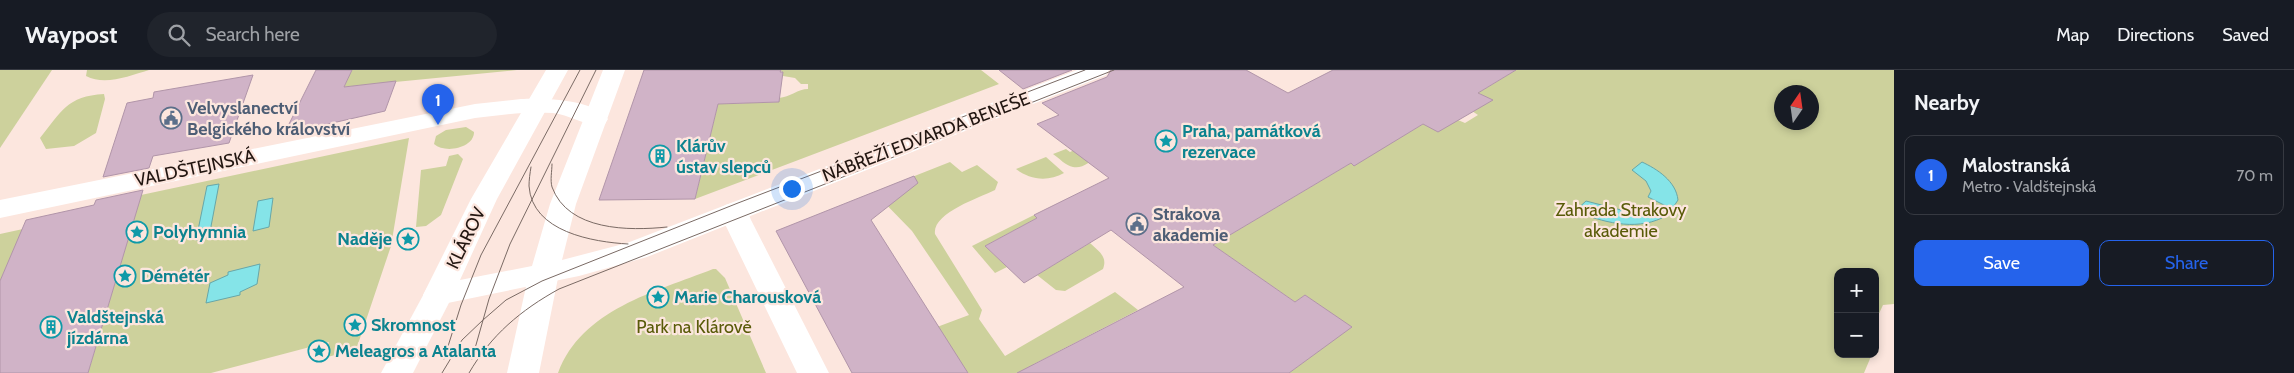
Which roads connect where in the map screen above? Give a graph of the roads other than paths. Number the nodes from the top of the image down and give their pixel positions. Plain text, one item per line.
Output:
1 (557, 70) edge
2 (614, 70) edge
3 (1098, 70) edge
4 (539, 105) junction
5 (596, 120) junction
6 (0, 209) edge
7 (735, 211) junction
8 (544, 273) junction
9 (438, 295) junction
10 (397, 373) edge
11 (523, 373) edge
12 (813, 373) edge

1 - 4 main road, KLÁROV
2 - 5 main road
3 - 7 main road, NÁBŘEŽÍ EDVARDA BENEŠE
4 - 5 main road
4 - 6 main road, VALDŠTEJNSKÁ
4 - 9 main road, KLÁROV
5 - 8 main road
7 - 8 main road, NÁBŘEŽÍ EDVARDA BENEŠE
7 - 12 main road
8 - 9 main road, NÁBŘEŽÍ EDVARDA BENEŠE
8 - 11 main road
9 - 10 main road, KLÁROV

